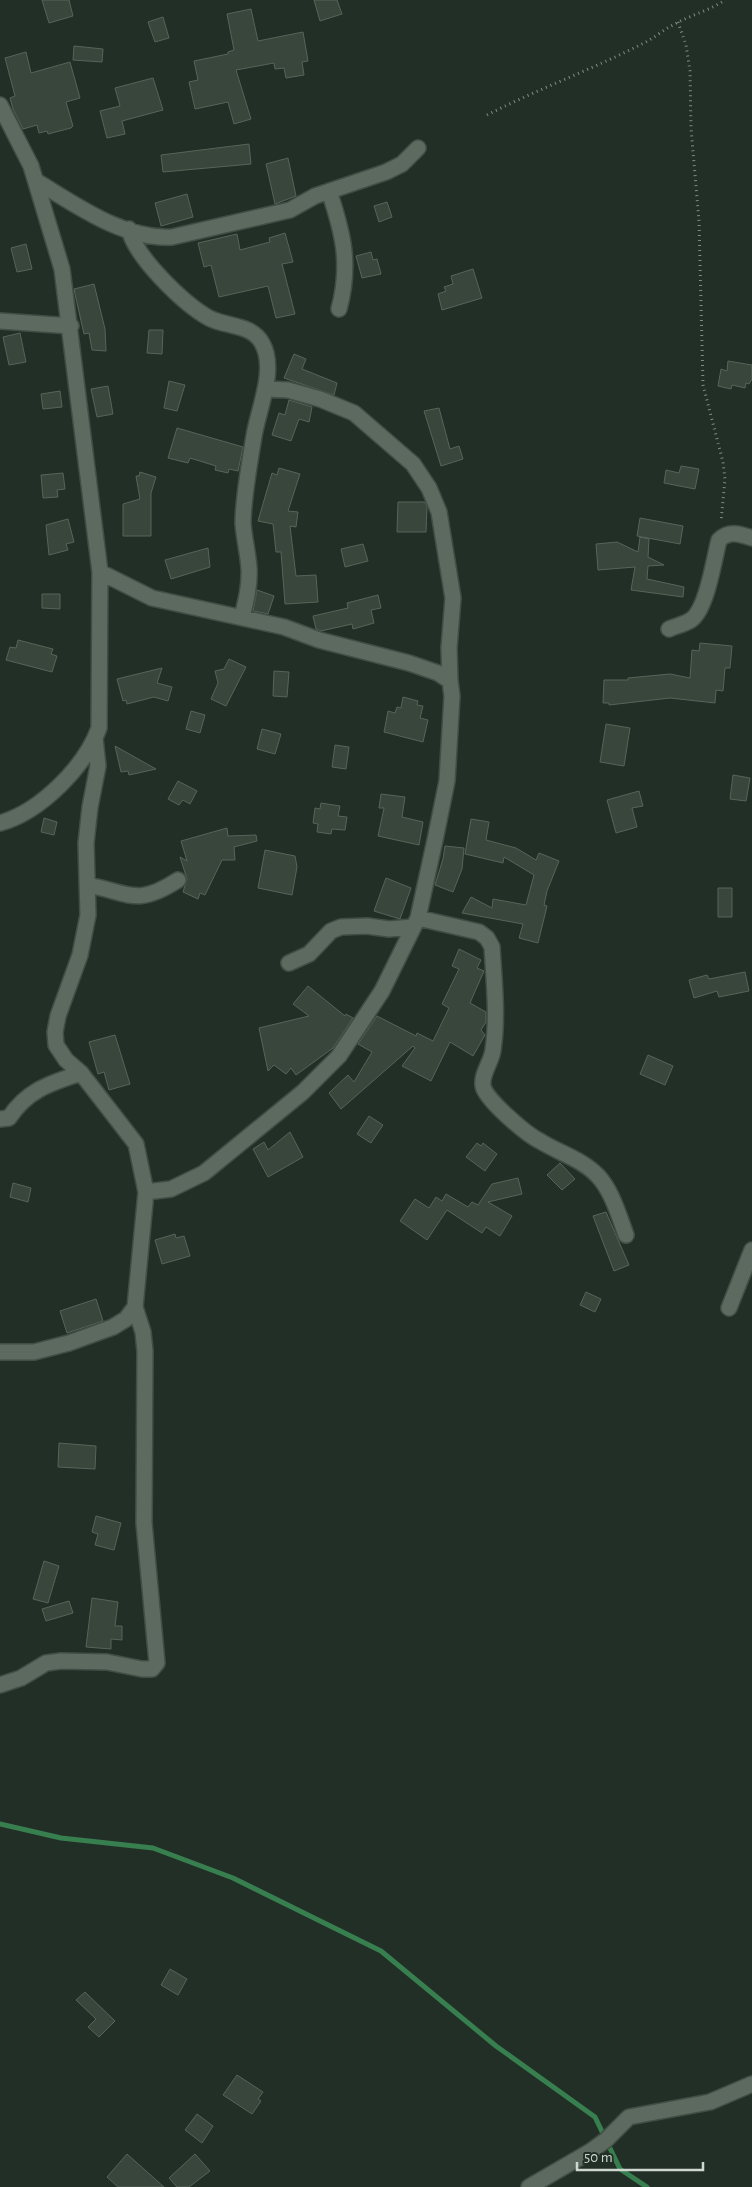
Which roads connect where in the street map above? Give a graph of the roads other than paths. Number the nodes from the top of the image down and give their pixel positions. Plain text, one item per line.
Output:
1 (0, 104) edge
2 (418, 148) dead end
3 (36, 182) junction
4 (329, 191) junction
5 (129, 229) junction
6 (339, 309) dead end
7 (0, 321) edge
8 (71, 326) junction
9 (266, 389) junction
10 (752, 538) edge
11 (100, 572) junction
12 (242, 617) junction
13 (669, 630) dead end
14 (450, 681) junction
15 (95, 738) junction
16 (0, 824) edge
17 (178, 880) dead end
18 (88, 885) junction
19 (416, 923) junction
20 (288, 963) dead end
21 (81, 1073) junction
22 (0, 1119) edge
23 (146, 1192) junction
24 (626, 1235) dead end
25 (752, 1250) edge
26 (135, 1307) junction
27 (730, 1308) dead end
28 (0, 1352) edge
29 (0, 1685) edge
30 (752, 2084) edge
31 (529, 2187) edge

1 - 3 street
2 - 4 street
3 - 5 street
3 - 8 street
4 - 5 street
4 - 6 street
5 - 9 street
7 - 8 street
8 - 11 street
9 - 12 street
9 - 14 street
10 - 13 street
11 - 12 street
11 - 15 street
12 - 14 street
14 - 19 street
15 - 16 street
15 - 18 street
17 - 18 street
18 - 21 street
19 - 20 street
19 - 23 street
19 - 24 street
21 - 22 street
21 - 23 street
23 - 26 street
25 - 27 street
26 - 28 street
26 - 29 street
30 - 31 street

